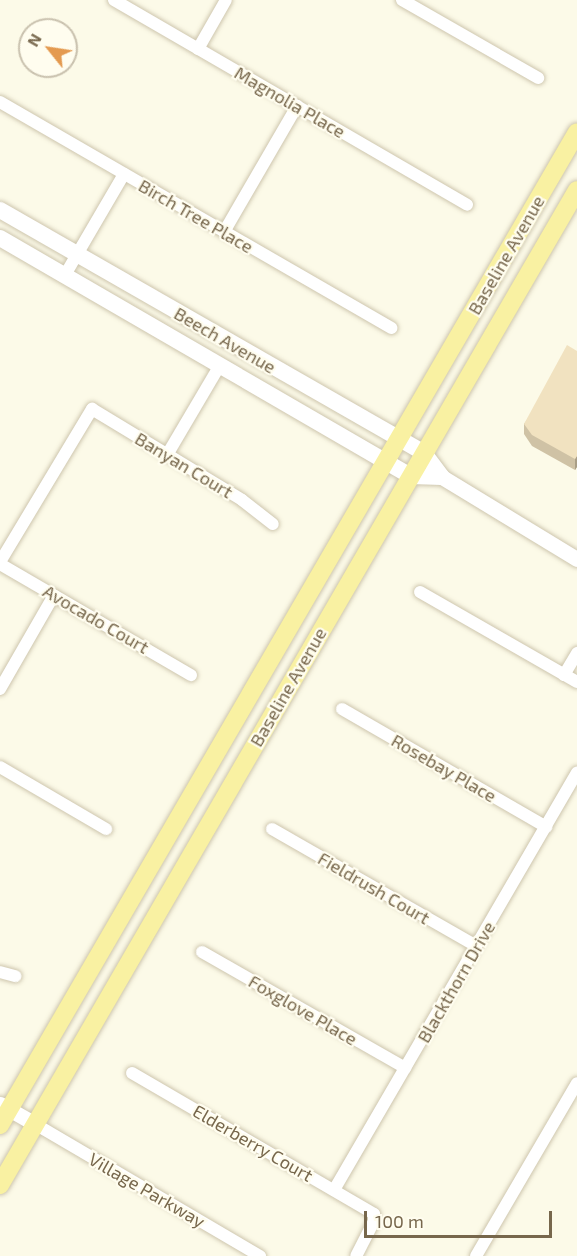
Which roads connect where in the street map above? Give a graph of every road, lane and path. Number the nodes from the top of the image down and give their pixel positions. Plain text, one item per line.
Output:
1 (114, 0) edge
2 (226, 0) edge
3 (402, 0) edge
4 (198, 48) junction
5 (538, 78) dead end
6 (0, 102) edge
7 (297, 106) junction
8 (577, 132) edge
9 (124, 174) junction
10 (577, 190) edge
11 (467, 205) dead end
12 (0, 210) edge
13 (224, 232) junction
14 (0, 238) edge
15 (77, 255) junction
16 (65, 275) junction
17 (392, 328) dead end
18 (220, 365) junction
19 (399, 440) junction
20 (424, 453) junction
21 (167, 455) junction
22 (385, 461) junction
23 (411, 476) junction
24 (442, 477) junction
25 (273, 524) dead end
26 (577, 559) edge
27 (0, 563) edge
28 (420, 592) dead end
29 (54, 596) junction
30 (577, 653) edge
31 (191, 675) dead end
32 (564, 675) junction
33 (577, 682) edge
34 (0, 689) edge
35 (342, 709) dead end
36 (0, 767) edge
37 (577, 773) edge
38 (546, 826) junction
39 (106, 829) dead end
40 (272, 830) dead end
41 (476, 946) junction
42 (202, 951) dead end
43 (0, 972) edge
44 (15, 976) dead end
45 (405, 1068) junction
46 (132, 1073) dead end
47 (577, 1083) edge
48 (3, 1113) edge
49 (35, 1124) junction
50 (0, 1185) edge
51 (334, 1190) junction
52 (260, 1256) edge
53 (356, 1256) edge
54 (476, 1256) edge

1 - 4 street, Magnolia Place
2 - 4 street
3 - 5 street
4 - 7 street, Magnolia Place
6 - 9 street, Birch Tree Place
7 - 11 street, Magnolia Place
7 - 13 street
8 - 19 main road, Baseline Avenue
9 - 13 street, Birch Tree Place
9 - 15 street
10 - 20 main road, Baseline Avenue
12 - 15 main road, Beech Avenue
13 - 17 street, Birch Tree Place
14 - 16 main road, Beech Avenue
15 - 16 street
15 - 19 main road, Beech Avenue
16 - 18 main road, Beech Avenue
18 - 21 street
18 - 22 main road, Beech Avenue
19 - 20 main road, Beech Avenue
19 - 22 main road, Baseline Avenue
20 - 23 main road, Baseline Avenue
20 - 24 main road, Beech Avenue
21 - 25 street, Banyan Court
21 - 27 street, Banyan Court
22 - 23 main road, Beech Avenue
22 - 48 main road, Baseline Avenue
23 - 24 main road, Beech Avenue
23 - 49 main road, Baseline Avenue
24 - 26 street, Beech Avenue
27 - 29 street, Avocado Court
28 - 32 street
29 - 31 street, Avocado Court
29 - 34 street
30 - 32 street
32 - 33 street
35 - 38 street, Rosebay Place
36 - 39 street
37 - 38 street, Blackthorn Drive
38 - 41 street, Blackthorn Drive
40 - 41 street, Fieldrush Court
41 - 45 street, Blackthorn Drive
42 - 45 street, Foxglove Place
43 - 44 street
45 - 51 street, Blackthorn Drive
46 - 51 street, Elderberry Court
47 - 54 street
48 - 49 street
49 - 50 main road, Baseline Avenue
49 - 52 street, Village Parkway
51 - 53 street, Elderberry Court

